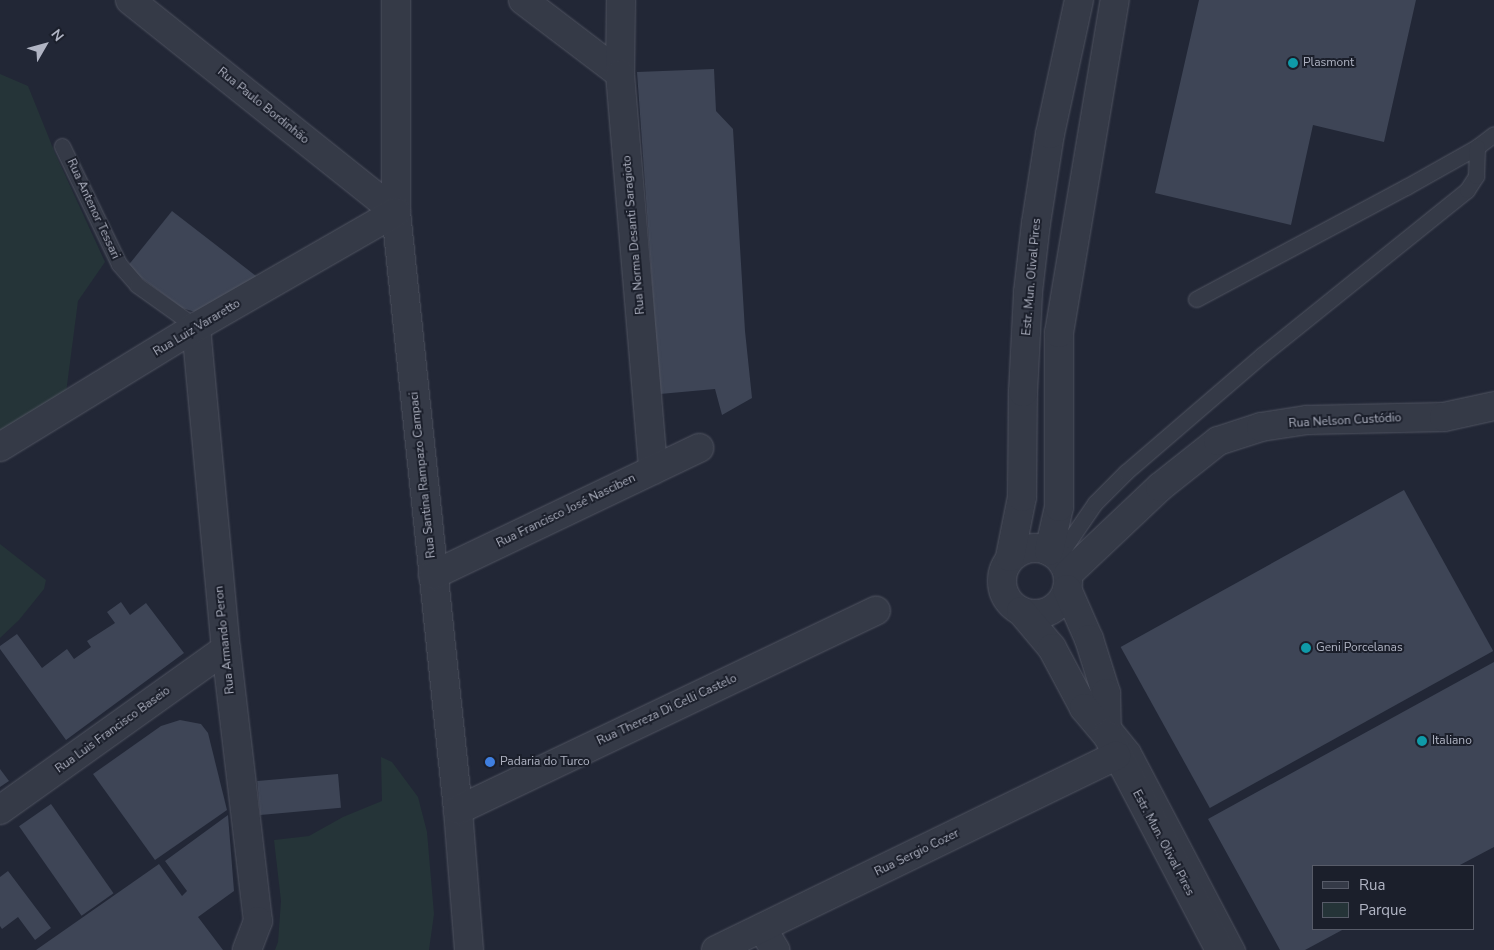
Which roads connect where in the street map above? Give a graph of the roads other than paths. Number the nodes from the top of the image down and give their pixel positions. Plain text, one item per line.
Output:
1 (130, 0) edge
2 (396, 0) edge
3 (523, 0) edge
4 (621, 0) edge
5 (1079, 0) edge
6 (1115, 0) edge
7 (620, 74) junction
8 (1494, 134) edge
9 (62, 146) dead end
10 (1477, 147) junction
11 (396, 212) junction
12 (1196, 299) dead end
13 (196, 327) junction
14 (1494, 406) edge
15 (0, 447) edge
16 (699, 448) dead end
17 (654, 470) junction
18 (1010, 557) junction
19 (1061, 568) junction
20 (433, 575) junction
21 (876, 610) dead end
22 (1021, 611) junction
23 (226, 649) junction
24 (1110, 736) junction
25 (0, 810) edge
26 (458, 810) junction
27 (768, 939) edge
28 (247, 950) edge
29 (469, 950) edge
30 (716, 950) edge
31 (1220, 950) edge
32 (1237, 950) edge

1 - 11 street, Rua Paulo Bordinhão
2 - 11 street, Rua Santina Rampazo Campaci
3 - 7 street
4 - 7 street, Rua Norma Desanti Saragioto
5 - 18 street, Estr. Mun. Olival Pires
6 - 19 street
7 - 17 street, Rua Norma Desanti Saragioto
8 - 10 lane
9 - 13 lane, Rua Antenor Tessari
10 - 12 lane
10 - 19 lane
11 - 13 street, Rua Luiz Vararetto
11 - 20 street, Rua Santina Rampazo Campaci
13 - 15 street, Rua Luiz Vararetto
13 - 23 street, Rua Armando Peron
14 - 19 street, Rua Nelson Custódio
16 - 17 street, Rua Francisco José Nasciben
17 - 20 street, Rua Francisco José Nasciben
18 - 19 street
18 - 22 street, Estr. Mun. Olival Pires
19 - 22 street
19 - 24 street, Estr. Mun. Olival Pires
20 - 26 street, Rua Santina Rampazo Campaci
21 - 26 street, Rua Thereza Di Celli Castelo
22 - 24 street, Estr. Mun. Olival Pires
23 - 25 street, Rua Luis Francisco Baseio
23 - 28 street, Rua Armando Peron
24 - 27 street, Rua Sergio Cozer
24 - 31 street, Estr. Mun. Olival Pires
24 - 32 lane
26 - 29 street, Rua Santina Rampazo Campaci
27 - 30 street, Rua Sergio Cozer

